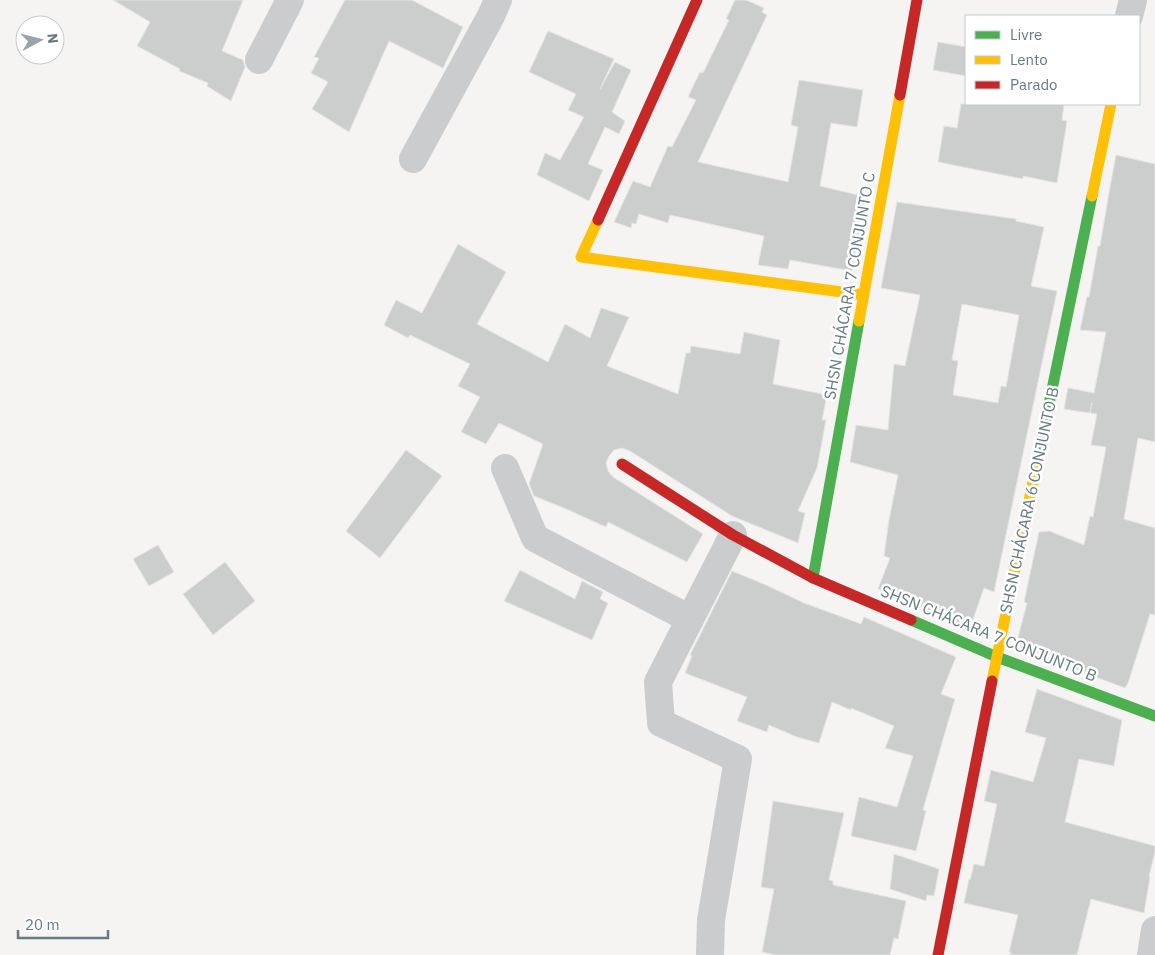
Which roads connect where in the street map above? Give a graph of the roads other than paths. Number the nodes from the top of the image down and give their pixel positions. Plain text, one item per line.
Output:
1 (290, 0) edge
2 (498, 0) edge
3 (697, 0) edge
4 (917, 0) edge
5 (1133, 0) edge
6 (1130, 15) edge
7 (259, 60) dead end
8 (1111, 105) edge
9 (413, 158) dead end
10 (864, 295) junction
11 (622, 464) dead end
12 (505, 468) dead end
13 (733, 535) junction
14 (813, 578) junction
15 (690, 619) junction
16 (997, 657) junction
17 (1155, 716) edge
18 (1155, 930) edge
19 (710, 955) edge
20 (938, 955) edge
21 (1151, 955) edge

1 - 7 street
2 - 9 street
3 - 10 street
4 - 10 street, SHSN CHÁCARA 7 CONJUNTO C
5 - 6 street
8 - 16 street, SHSN CHÁCARA 6 CONJUNTO B
10 - 14 street, SHSN CHÁCARA 7 CONJUNTO C
11 - 13 street, SHSN CHÁCARA 7 CONJUNTO B
12 - 15 street
13 - 14 street, SHSN CHÁCARA 7 CONJUNTO B
13 - 15 street
14 - 16 street, SHSN CHÁCARA 7 CONJUNTO B
15 - 19 street
16 - 17 street, SHSN CHÁCARA 7 CONJUNTO B
16 - 20 street, SHSN CHÁCARA 6 CONJUNTO B
18 - 21 street

